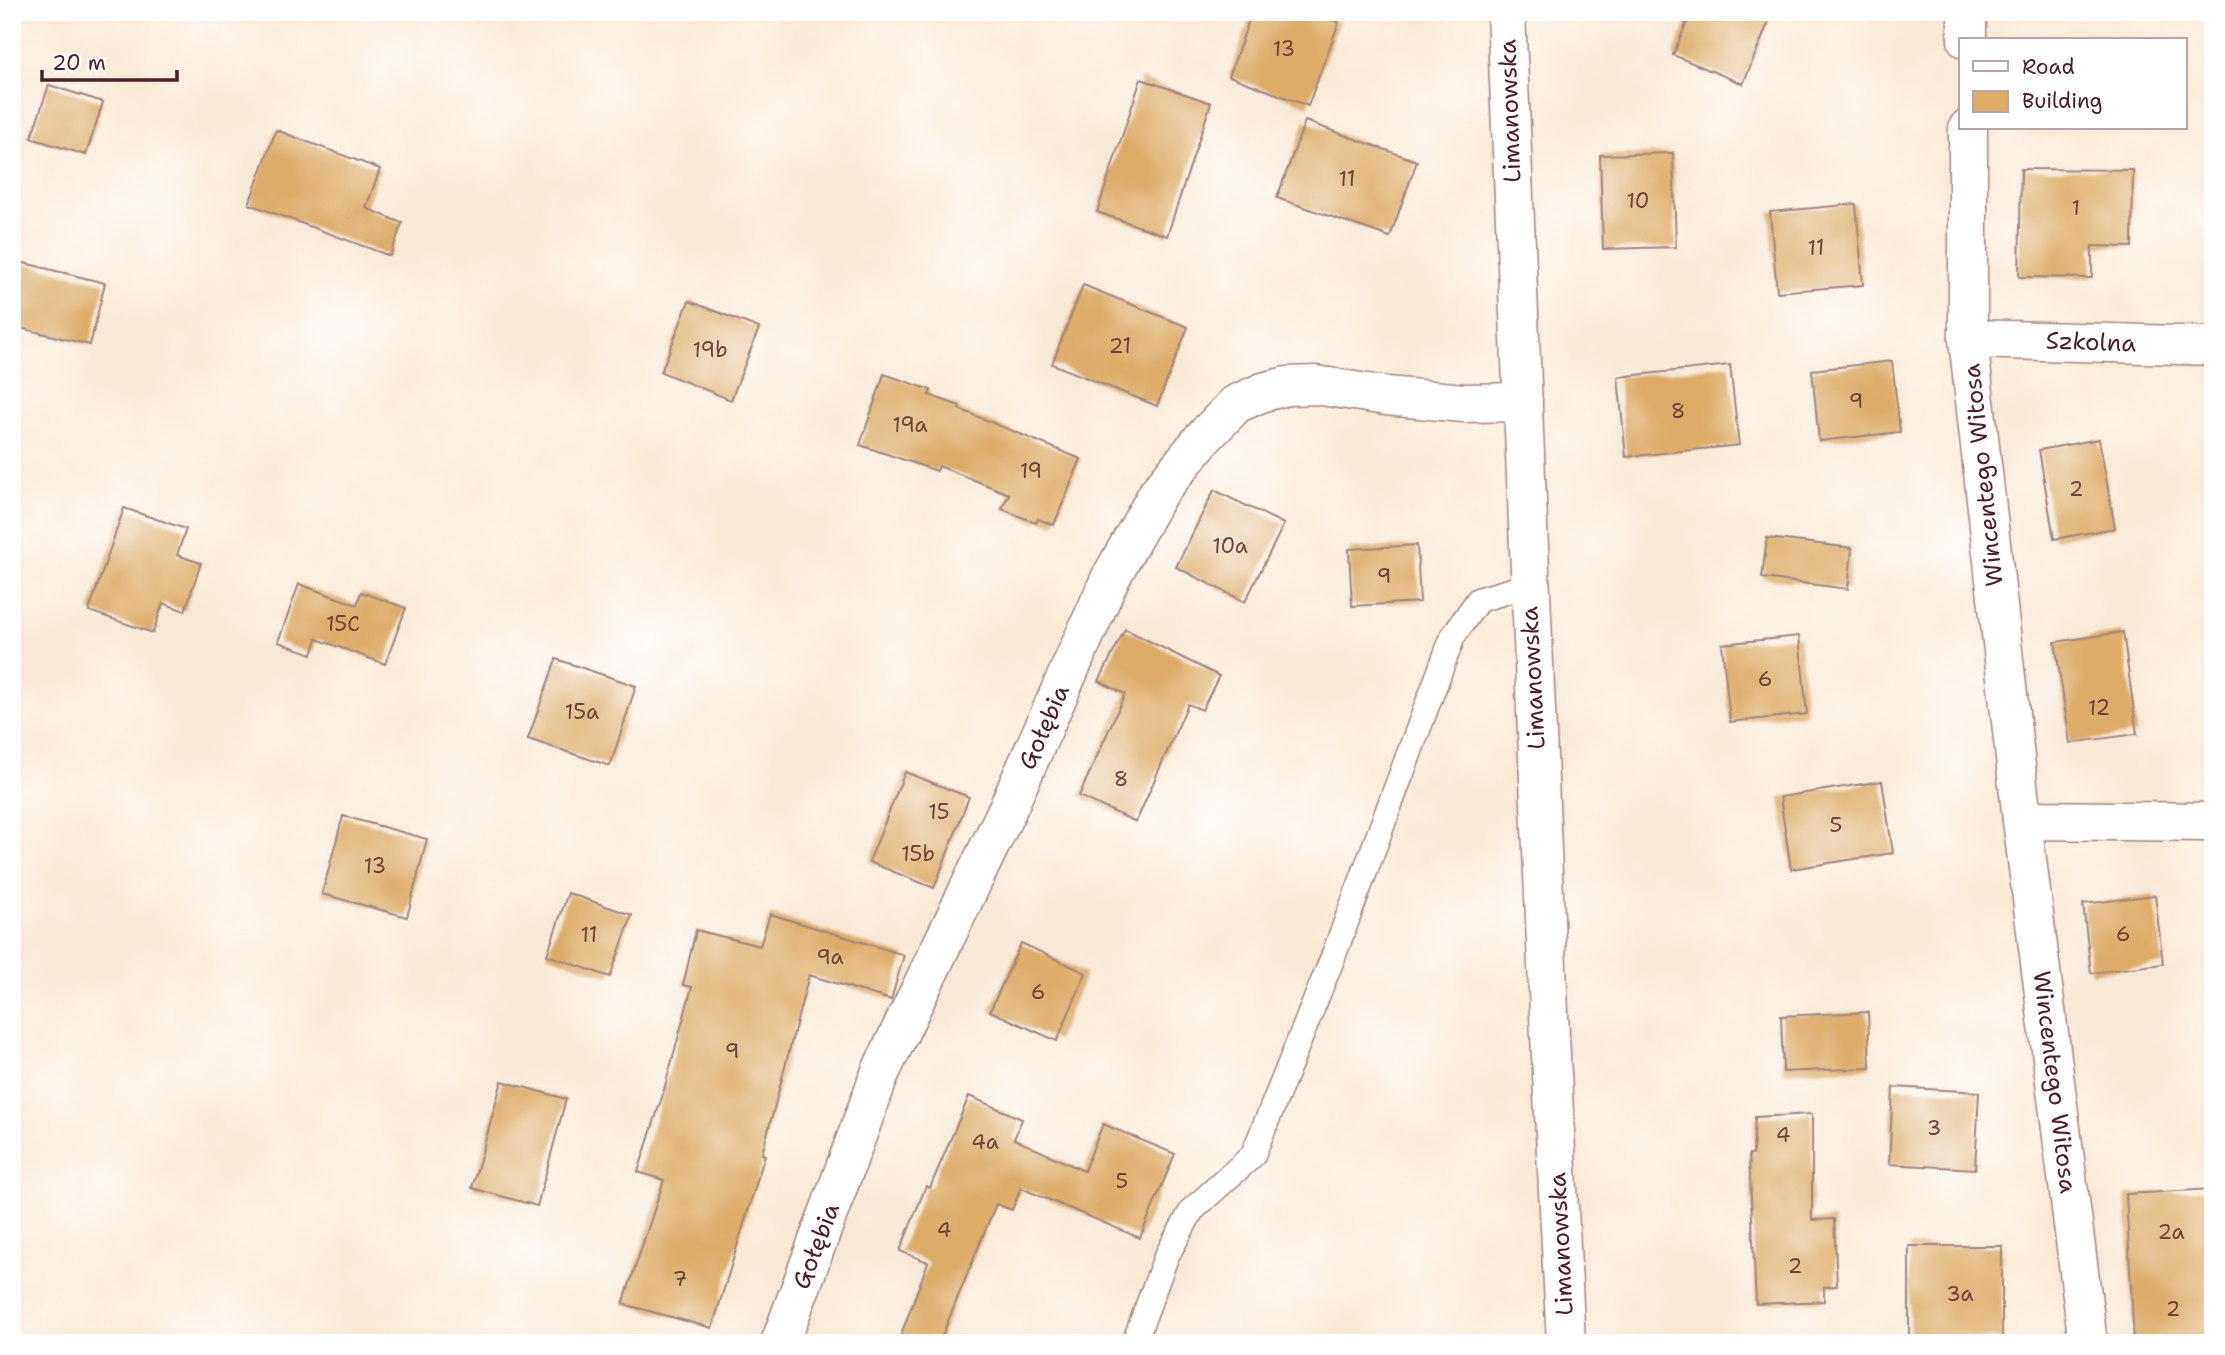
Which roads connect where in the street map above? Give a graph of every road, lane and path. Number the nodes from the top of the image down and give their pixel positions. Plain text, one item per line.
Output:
1 (1506, 12) edge
2 (1967, 12) edge
3 (1968, 38) edge
4 (1968, 130) edge
5 (1968, 339) junction
6 (2213, 346) edge
7 (1522, 402) junction
8 (1529, 585) junction
9 (2022, 820) junction
10 (2213, 822) edge
11 (780, 1343) edge
12 (1134, 1343) edge
13 (1566, 1343) edge
14 (2088, 1343) edge

1 - 7 street, Limanowska
2 - 3 street
4 - 5 street, Wincentego Witosa
5 - 6 street, Szkolna
5 - 9 street, Wincentego Witosa
7 - 8 street, Limanowska
7 - 11 street, Gołębia
8 - 12 lane
8 - 13 street, Limanowska
9 - 10 street
9 - 14 street, Wincentego Witosa

